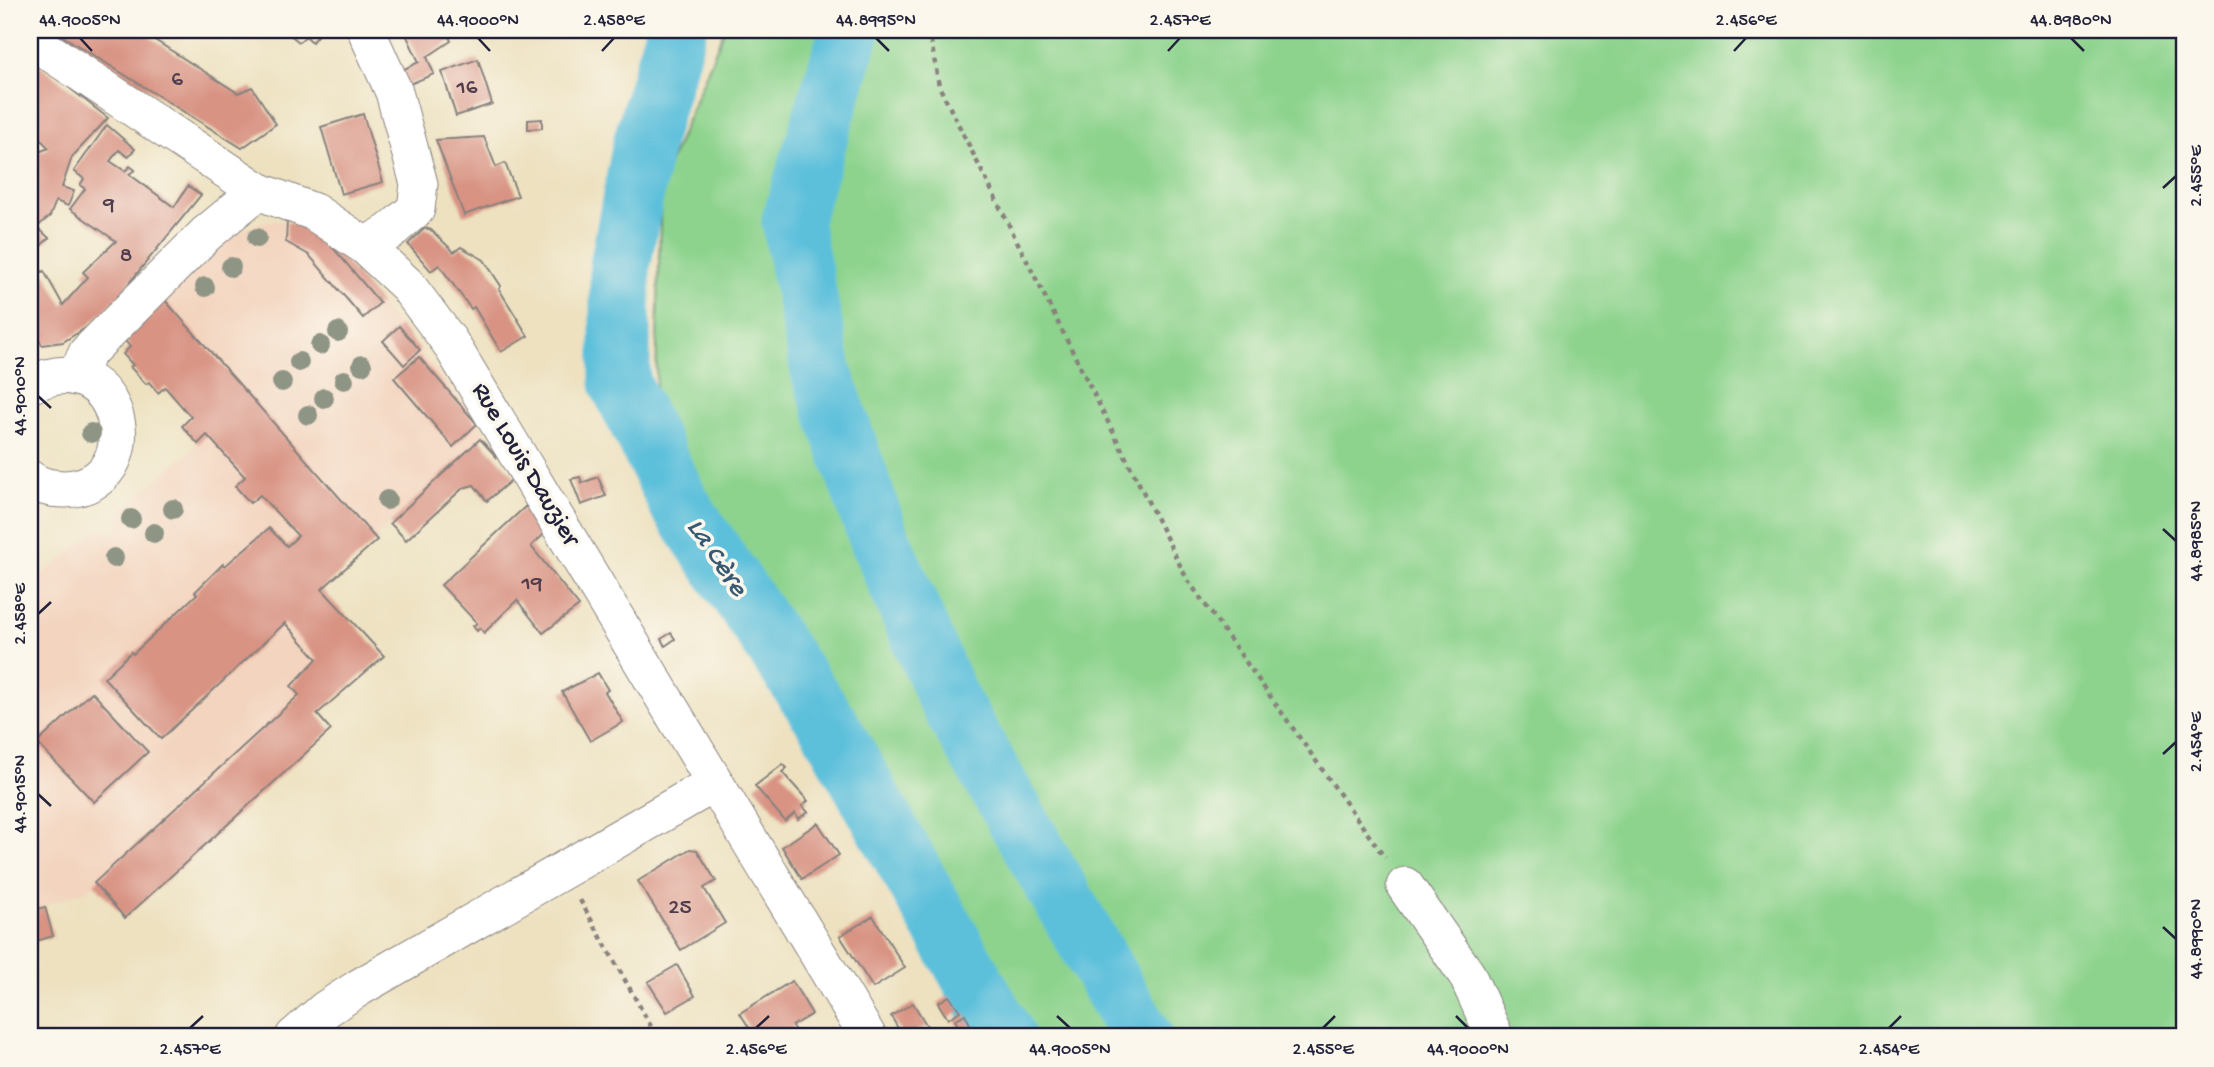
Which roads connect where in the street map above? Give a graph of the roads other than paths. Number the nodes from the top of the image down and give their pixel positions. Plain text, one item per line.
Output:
1 (366, 30) edge
2 (30, 39) edge
3 (258, 191) junction
4 (365, 246) junction
5 (76, 377) junction
6 (30, 385) edge
7 (31, 488) edge
8 (715, 783) junction
9 (1405, 886) road end
10 (294, 1037) edge
11 (868, 1037) edge
12 (1492, 1037) edge

1 - 4 street
2 - 3 street, Rue Louis Dauzier
3 - 4 street, Rue Louis Dauzier
3 - 5 street
4 - 8 street, Rue Louis Dauzier
5 - 6 street
5 - 7 street
8 - 10 street
8 - 11 street, Rue Louis Dauzier
9 - 12 street

